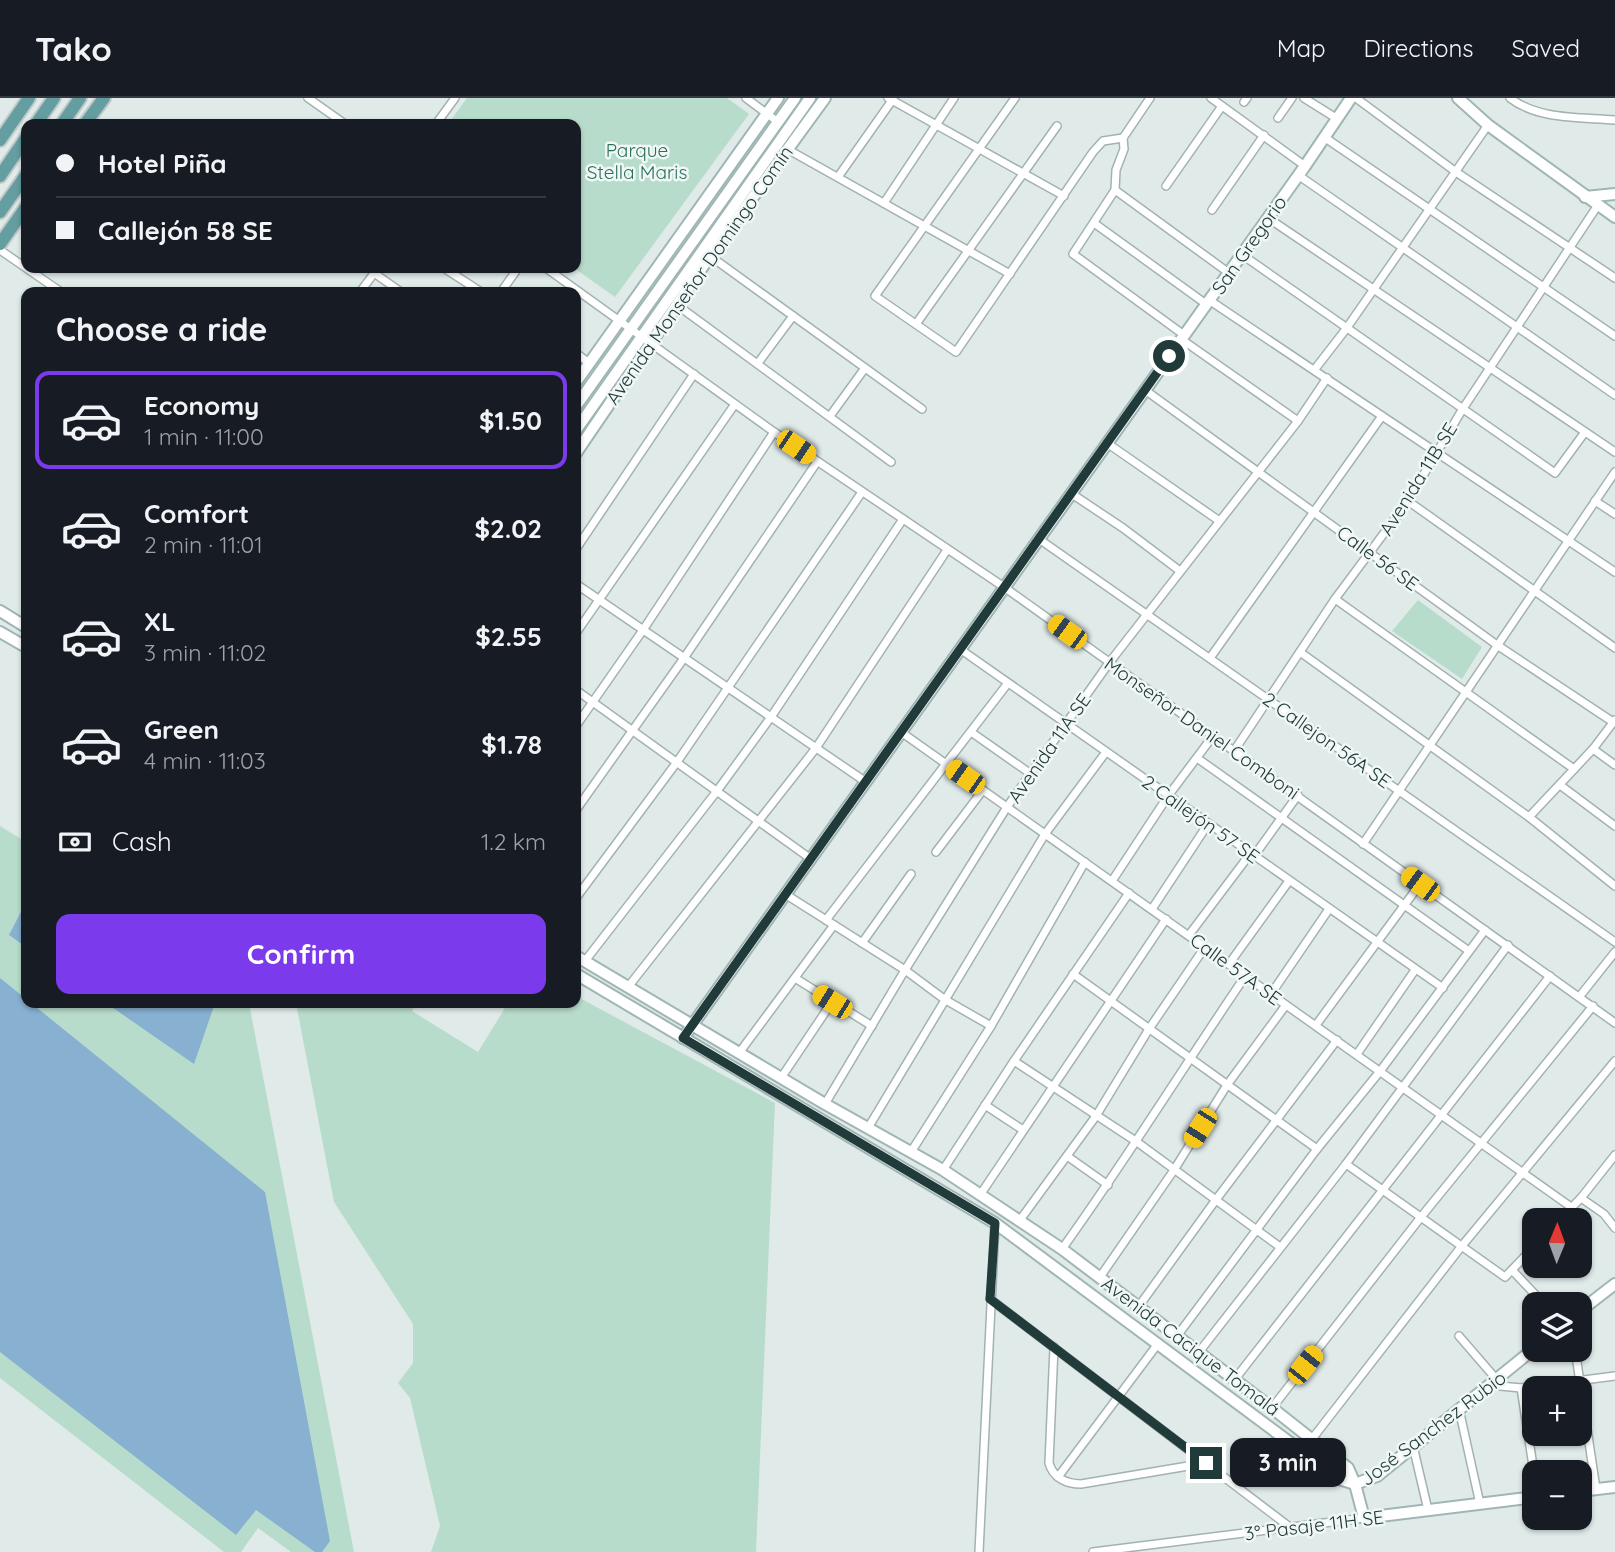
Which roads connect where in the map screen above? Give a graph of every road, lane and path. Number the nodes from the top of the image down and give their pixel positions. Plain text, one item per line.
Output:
1 (29, 98) edge
2 (54, 98) edge
3 (80, 98) edge
4 (104, 98) edge
5 (308, 98) edge
6 (455, 98) edge
7 (746, 98) edge
8 (778, 98) edge
9 (795, 98) edge
10 (810, 98) edge
11 (824, 98) edge
12 (954, 98) edge
13 (1015, 98) edge
14 (1150, 98) edge
15 (1211, 98) edge
16 (1292, 98) edge
17 (1304, 98) edge
18 (1351, 98) edge
19 (1356, 98) edge
20 (1458, 98) edge
21 (1510, 98) edge
22 (891, 99) edge
23 (1222, 106) junction
24 (767, 113) junction
25 (1278, 118) dead end
26 (1336, 118) junction
27 (39, 119) edge
28 (65, 119) edge
29 (89, 119) edge
30 (338, 119) edge
31 (440, 119) edge
32 (1615, 120) edge
33 (778, 122) junction
34 (935, 125) junction
35 (1488, 125) junction
36 (1057, 126) dead end
37 (1264, 135) junction
38 (1324, 137) junction
39 (1122, 138) junction
40 (0, 139) edge
41 (21, 145) edge
42 (787, 149) junction
43 (979, 149) junction
44 (1301, 170) junction
45 (1456, 172) junction
46 (1023, 173) junction
47 (0, 176) edge
48 (838, 177) junction
49 (21, 182) edge
50 (1166, 186) dead end
51 (1115, 190) junction
52 (1615, 194) edge
53 (1064, 196) junction
54 (1585, 197) junction
55 (884, 203) junction
56 (1598, 205) junction
57 (1428, 208) junction
58 (1212, 210) dead end
59 (0, 212) edge
60 (21, 214) edge
61 (1615, 217) edge
62 (1268, 218) junction
63 (1094, 223) junction
64 (925, 226) junction
65 (0, 244) edge
66 (1570, 247) junction
67 (1401, 249) junction
68 (0, 250) edge
69 (968, 250) junction
70 (1241, 254) junction
71 (710, 257) junction
72 (21, 264) edge
73 (33, 273) edge
74 (379, 273) edge
75 (452, 273) edge
76 (553, 273) edge
77 (1228, 273) junction
78 (1010, 274) junction
79 (1615, 278) edge
80 (54, 287) edge
81 (395, 287) edge
82 (473, 287) edge
83 (573, 287) edge
84 (1543, 288) junction
85 (1373, 289) junction
86 (581, 293) edge
87 (1208, 302) junction
88 (677, 305) junction
89 (793, 316) junction
90 (619, 320) junction
91 (916, 324) junction
92 (1517, 326) junction
93 (631, 328) junction
94 (1346, 329) junction
95 (1615, 336) edge
96 (1183, 337) junction
97 (646, 339) junction
98 (581, 357) edge
99 (589, 363) junction
100 (758, 363) junction
101 (1490, 367) junction
102 (866, 368) junction
103 (1315, 369) junction
104 (694, 374) junction
105 (581, 375) edge
106 (1327, 378) junction
107 (1145, 390) junction
108 (1615, 395) edge
109 (581, 399) edge
110 (735, 404) junction
111 (922, 409) dead end
112 (1462, 410) junction
113 (830, 416) junction
114 (1382, 416) junction
115 (1297, 421) junction
116 (581, 424) edge
117 (775, 432) junction
118 (1585, 432) junction
119 (1107, 443) junction
120 (581, 445) edge
121 (1436, 452) junction
122 (1615, 452) edge
123 (817, 461) junction
124 (891, 462) dead end
125 (1258, 472) junction
126 (1615, 472) edge
127 (862, 492) junction
128 (1072, 494) junction
129 (1408, 501) junction
130 (1595, 501) junction
131 (1313, 512) junction
132 (1615, 514) edge
133 (903, 519) junction
134 (1218, 520) junction
135 (1039, 539) junction
136 (1568, 541) junction
137 (581, 542) edge
138 (947, 550) junction
139 (1370, 552) junction
140 (1180, 571) junction
141 (1615, 572) edge
142 (581, 587) edge
143 (1004, 587) junction
144 (1533, 592) junction
145 (599, 600) junction
146 (1335, 600) junction
147 (0, 611) edge
148 (1147, 614) junction
149 (21, 624) edge
150 (581, 626) edge
151 (643, 630) junction
152 (0, 632) edge
153 (21, 644) edge
154 (1497, 645) junction
155 (1615, 648) edge
156 (960, 649) junction
157 (1300, 652) junction
158 (684, 658) junction
159 (1210, 658) junction
160 (1110, 663) junction
161 (1008, 683) junction
162 (729, 688) junction
163 (1465, 692) junction
164 (581, 694) edge
165 (1268, 699) junction
166 (593, 702) junction
167 (771, 718) junction
168 (581, 719) edge
169 (1614, 721) edge
170 (1066, 724) junction
171 (633, 731) junction
172 (901, 732) junction
173 (971, 732) junction
174 (1213, 736) junction
175 (1429, 746) junction
176 (816, 748) junction
177 (1593, 748) junction
178 (1234, 751) junction
179 (1106, 752) junction
180 (1197, 758) junction
181 (677, 762) junction
182 (946, 764) junction
183 (1615, 765) edge
184 (1574, 769) junction
185 (1031, 774) junction
186 (866, 782) junction
187 (1560, 785) junction
188 (983, 790) junction
189 (717, 791) junction
190 (1399, 791) junction
191 (1298, 795) junction
192 (1168, 796) junction
193 (581, 803) edge
194 (1007, 807) junction
195 (1529, 817) junction
196 (1281, 818) junction
197 (758, 821) junction
198 (1208, 824) junction
199 (1615, 826) edge
200 (1045, 834) junction
201 (1363, 844) junction
202 (936, 852) dead end
203 (1252, 855) junction
204 (811, 859) junction
205 (1085, 862) junction
206 (911, 874) dead end
207 (1112, 881) junction
208 (1290, 881) junction
209 (1420, 884) junction
210 (1615, 886) edge
211 (581, 891) edge
212 (1129, 893) junction
213 (785, 894) junction
214 (1405, 904) junction
215 (1152, 909) junction
216 (1329, 909) junction
217 (1166, 919) junction
218 (830, 922) junction
219 (1485, 930) junction
220 (1189, 935) junction
221 (1615, 942) edge
222 (862, 943) junction
223 (1377, 943) junction
224 (1508, 945) junction
225 (1205, 947) junction
226 (1469, 951) junction
227 (1615, 953) edge
228 (581, 958) edge
229 (581, 960) edge
230 (1229, 964) junction
231 (905, 970) junction
232 (1415, 970) junction
233 (1073, 974) junction
234 (1246, 975) junction
235 (1550, 976) junction
236 (581, 977) edge
237 (795, 978) junction
238 (628, 987) junction
239 (1443, 988) junction
240 (1271, 994) junction
241 (1580, 996) junction
242 (944, 999) junction
243 (1110, 1001) junction
244 (832, 1002) junction
245 (1286, 1005) junction
246 (1593, 1006) junction
247 (1615, 1023) edge
248 (692, 1025) junction
249 (1316, 1025) junction
250 (872, 1026) junction
251 (990, 1026) junction
252 (1149, 1029) junction
253 (683, 1038) junction
254 (1337, 1040) junction
255 (739, 1053) junction
256 (1357, 1054) junction
257 (1189, 1058) junction
258 (1014, 1061) junction
259 (1615, 1061) edge
260 (1381, 1070) junction
261 (781, 1078) junction
262 (1227, 1085) junction
263 (1402, 1086) junction
264 (1052, 1088) junction
265 (825, 1104) junction
266 (985, 1105) junction
267 (1442, 1114) junction
268 (1096, 1116) junction
269 (1277, 1120) junction
270 (868, 1128) junction
271 (1023, 1130) junction
272 (1137, 1142) junction
273 (1483, 1142) junction
274 (1317, 1149) junction
275 (911, 1152) junction
276 (1615, 1155) edge
277 (1067, 1156) junction
278 (1346, 1164) junction
279 (943, 1170) junction
280 (1174, 1170) junction
281 (1523, 1172) junction
282 (1108, 1185) junction
283 (1382, 1190) junction
284 (980, 1195) junction
285 (1581, 1198) junction
286 (1215, 1201) junction
287 (1571, 1207) joint
288 (1421, 1217) junction
289 (1020, 1220) junction
290 (995, 1223) junction
291 (1615, 1228) edge
292 (1256, 1230) junction
293 (1280, 1247) junction
294 (1461, 1247) junction
295 (1062, 1249) junction
296 (1522, 1260) edge
297 (1512, 1270) junction
298 (1100, 1277) junction
299 (1615, 1284) edge
300 (1533, 1292) edge
301 (990, 1299) junction
302 (1592, 1302) edge
303 (1139, 1306) junction
304 (1177, 1336) junction
305 (1459, 1336) dead end
306 (1157, 1345) junction
307 (1054, 1347) junction
308 (1199, 1352) junction
309 (1522, 1359) edge
310 (1615, 1376) edge
311 (1235, 1379) junction
312 (1592, 1379) edge
313 (1493, 1382) junction
314 (1521, 1388) joint
315 (1120, 1397) junction
316 (1272, 1408) junction
317 (1459, 1409) junction
318 (1312, 1439) junction
319 (1413, 1446) junction
320 (1589, 1446) edge
321 (1532, 1460) edge
322 (1206, 1463) junction
323 (1058, 1477) junction
324 (1355, 1484) junction
325 (1615, 1487) edge
326 (1592, 1489) edge
327 (1595, 1489) junction
328 (1522, 1499) edge
329 (1480, 1504) junction
330 (1428, 1510) junction
331 (1364, 1518) junction
332 (1291, 1528) junction
333 (979, 1552) edge
334 (1093, 1552) edge

1 - 40 main road
2 - 27 main road
3 - 28 main road
4 - 29 main road
5 - 30 street
6 - 31 street
7 - 24 street
8 - 24 main road, Avenida Monseñor Domingo Comín
9 - 33 main road, Avenida Monseñor Domingo Comín
10 - 97 main road, Avenida Monseñor Domingo Comín
11 - 42 main road, Avenida Monseñor Domingo Comín
12 - 34 street
13 - 43 street
14 - 39 street
15 - 23 street
16 - 25 street
17 - 26 street
18 - 26 main road, San Gregorio
19 - 45 street
20 - 35 main road
21 - 32 street
22 - 34 street
22 - 48 street
23 - 37 street
23 - 50 street
24 - 33 street
24 - 90 main road, Avenida Monseñor Domingo Comín
26 - 38 main road, San Gregorio
33 - 93 main road, Avenida Monseñor Domingo Comín
34 - 43 street
34 - 55 street
35 - 45 street
35 - 54 main road
36 - 46 street
37 - 44 street
37 - 58 street
38 - 44 main road, San Gregorio
38 - 57 street
39 - 51 street
39 - 53 street
41 - 47 main road
42 - 48 street
42 - 71 main road, Avenida Monseñor Domingo Comín
43 - 46 street
43 - 64 street
44 - 62 main road, San Gregorio
44 - 67 street
45 - 57 street
45 - 66 street
46 - 53 street
46 - 69 street
48 - 55 street
49 - 59 main road
51 - 63 street
51 - 77 street
52 - 54 main road
53 - 78 street
54 - 56 main road
55 - 64 street
56 - 61 main road
56 - 66 street, Avenida 11B SE
57 - 67 street
57 - 84 street
60 - 65 main road
62 - 70 main road, San Gregorio
62 - 85 street
63 - 87 street
63 - 96 street
64 - 69 street
64 - 91 street
66 - 79 street
66 - 84 street, Avenida 11B SE
67 - 85 street
67 - 92 street
68 - 72 street
69 - 78 street
69 - 91 street
70 - 77 main road, San Gregorio
70 - 94 street
71 - 88 main road, Avenida Monseñor Domingo Comín
71 - 89 street
73 - 80 street
74 - 81 street
75 - 82 street
76 - 83 street, Monseñor Daniel Comboni
77 - 87 main road, San Gregorio
78 - 91 street
84 - 92 street, Avenida 11B SE
84 - 95 street
85 - 94 street
85 - 101 street
86 - 90 street, Monseñor Daniel Comboni
87 - 96 main road, San Gregorio
87 - 103 street
88 - 97 main road, Avenida Monseñor Domingo Comín
88 - 100 street
89 - 100 street
89 - 102 street
90 - 93 street, Monseñor Daniel Comboni
90 - 99 main road, Avenida Monseñor Domingo Comín
92 - 101 street, Avenida 11B SE
92 - 108 street
93 - 97 street, Monseñor Daniel Comboni
93 - 109 main road, Avenida Monseñor Domingo Comín
94 - 103 street
94 - 112 street
96 - 107 main road, San Gregorio
96 - 115 street
97 - 104 street, Monseñor Daniel Comboni
97 - 116 main road, Avenida Monseñor Domingo Comín
97 - 120 main road, Avenida Monseñor Domingo Comín
98 - 99 street
99 - 105 main road, Avenida Monseñor Domingo Comín
100 - 113 street
101 - 112 street, Avenida 11B SE
101 - 118 street
102 - 111 street
102 - 113 street
103 - 106 street
104 - 110 street, Monseñor Daniel Comboni
104 - 137 street
106 - 114 street
106 - 115 street, Avenida 11A SE
107 - 119 main road, San Gregorio
107 - 125 street, Calle 56 SE
110 - 117 street, Monseñor Daniel Comboni
110 - 145 street
112 - 118 street
112 - 121 street, Avenida 11B SE
113 - 124 street
114 - 121 street
114 - 131 street
115 - 125 street, Avenida 11A SE
117 - 123 street, Monseñor Daniel Comboni
117 - 151 street
118 - 122 street
119 - 128 main road, San Gregorio
119 - 134 street
121 - 129 street, Avenida 11B SE
121 - 136 street
123 - 127 street, Monseñor Daniel Comboni
123 - 158 street
125 - 131 street, Calle 56 SE
125 - 134 street, Avenida 11A SE
126 - 130 street
127 - 133 street, Monseñor Daniel Comboni
127 - 162 street
128 - 135 main road, San Gregorio
128 - 140 street
129 - 139 street, Avenida 11B SE
129 - 144 street
130 - 132 street
130 - 136 street
131 - 139 street, Calle 56 SE
131 - 159 street
133 - 138 street, Monseñor Daniel Comboni
133 - 167 street
134 - 140 street, Avenida 11A SE
135 - 143 main road, San Gregorio
135 - 148 street, 2 Callejon 56A SE
136 - 141 street
136 - 144 street
138 - 143 street, Monseñor Daniel Comboni
138 - 176 street
139 - 146 street, Avenida 11B SE
139 - 154 street, Calle 56 SE
140 - 148 street, Avenida 11A SE
142 - 145 street
143 - 156 main road, San Gregorio
143 - 160 street, Monseñor Daniel Comboni
144 - 154 street
144 - 155 street
145 - 150 street
145 - 151 street
146 - 157 street, Avenida 11B SE
146 - 163 street
147 - 149 main road
148 - 159 street, 2 Callejon 56A SE
148 - 160 street, Avenida 11A SE
151 - 158 street
151 - 166 street
152 - 153 main road
154 - 163 street
154 - 169 street, Calle 56 SE
156 - 161 street, 2 Callejón 57 SE
156 - 172 main road, San Gregorio
157 - 165 street, Avenida 11B SE
157 - 175 street
158 - 162 street
158 - 171 street
159 - 165 street, 2 Callejon 56A SE
160 - 170 street, Avenida 11A SE
160 - 174 street, Monseñor Daniel Comboni
161 - 170 street, 2 Callejón 57 SE
161 - 173 street
162 - 167 street
162 - 181 street
163 - 175 street
163 - 184 street
164 - 166 street
165 - 178 street, Avenida 11B SE
165 - 190 street, 2 Callejon 56A SE
166 - 168 street
166 - 171 street
167 - 176 street
167 - 189 street
169 - 177 street
170 - 179 street, 2 Callejón 57 SE
170 - 185 street, Avenida 11A SE
171 - 181 street
171 - 193 street
172 - 182 street, Calle 57A SE
172 - 186 main road, San Gregorio
173 - 182 street
173 - 185 street
174 - 178 street, Monseñor Daniel Comboni
174 - 180 street
175 - 190 street
175 - 195 street
176 - 186 street
176 - 197 street
177 - 183 street
177 - 184 street
178 - 191 street, Monseñor Daniel Comboni
179 - 192 street, 2 Callejón 57 SE
179 - 200 street
180 - 192 street
180 - 196 street
181 - 189 street
181 - 211 street
182 - 188 street, Calle 57A SE
182 - 218 street
184 - 187 street
185 - 194 street, Avenida 11A SE
186 - 204 main road, San Gregorio
187 - 195 street
187 - 199 street
188 - 194 street, Calle 57A SE
188 - 202 street
189 - 197 street
189 - 228 street
190 - 201 street
190 - 221 street, 2 Callejon 56A SE
191 - 196 street
191 - 201 street, Monseñor Daniel Comboni
192 - 198 street, 2 Callejón 57 SE
192 - 207 street
194 - 200 street, Calle 57A SE
194 - 231 street, Avenida 11A SE
195 - 210 street
196 - 203 street
196 - 214 street
197 - 204 street
197 - 238 street
198 - 203 street, 2 Callejón 57 SE
198 - 215 street
200 - 205 street, Calle 57A SE
200 - 242 street
201 - 209 street, Monseñor Daniel Comboni
203 - 208 street, 2 Callejón 57 SE
203 - 220 street
204 - 213 main road, San Gregorio
205 - 207 street, Calle 57A SE
205 - 251 street
206 - 222 street
207 - 212 street, Calle 57A SE
208 - 216 street, 2 Callejón 57 SE
208 - 230 street
209 - 214 street
209 - 219 street, Monseñor Daniel Comboni
212 - 215 street, Calle 57A SE
212 - 233 street
213 - 218 street
213 - 248 main road, San Gregorio
214 - 223 street
214 - 226 street
215 - 217 street, Calle 57A SE
216 - 223 street, 2 Callejón 57 SE
216 - 240 street
217 - 220 street, Calle 57A SE
217 - 243 street
218 - 222 street
218 - 237 street
219 - 224 street, Monseñor Daniel Comboni
219 - 226 street
220 - 225 street, Calle 57A SE
222 - 231 street
223 - 232 street, 2 Callejón 57 SE
223 - 249 street
224 - 235 street, Monseñor Daniel Comboni
224 - 263 street
225 - 230 street, Calle 57A SE
225 - 252 street
226 - 239 street
227 - 241 street
229 - 238 main road, Avenida Cacique Tomalá
230 - 234 street, Calle 57A SE
231 - 242 street
231 - 250 street, Avenida 11A SE
232 - 239 street, 2 Callejón 57 SE
232 - 256 street
233 - 243 street
233 - 258 street
234 - 240 street, Calle 57A SE
234 - 257 street
235 - 241 street, Monseñor Daniel Comboni
235 - 267 street
236 - 253 main road, Avenida Cacique Tomalá
237 - 244 street
237 - 255 street
238 - 248 main road, Avenida Cacique Tomalá
239 - 260 street
240 - 245 street, Calle 57A SE
241 - 246 street, Monseñor Daniel Comboni
242 - 251 street
242 - 270 street
243 - 252 street
243 - 264 street
244 - 250 street
244 - 261 street
245 - 249 street, Calle 57A SE
245 - 262 street
246 - 247 street, Monseñor Daniel Comboni
246 - 273 street
248 - 253 main road, San Gregorio
248 - 255 main road, Avenida Cacique Tomalá
249 - 254 street, Calle 57A SE
250 - 265 street, Avenida 11A SE
251 - 275 street
252 - 257 street
252 - 268 street
253 - 290 main road, Avenida Cacique Tomalá
254 - 256 street, Calle 57A SE
254 - 269 street
255 - 261 main road, Avenida Cacique Tomalá
256 - 260 street, Calle 57A SE
257 - 262 street
257 - 272 street
258 - 264 street
258 - 266 street
259 - 281 street
260 - 263 street, Calle 57A SE
260 - 274 street
261 - 265 main road, Avenida Cacique Tomalá
262 - 269 street
262 - 280 street
263 - 267 street, Calle 57A SE
263 - 278 street
264 - 268 street
264 - 271 street
265 - 270 main road, Avenida Cacique Tomalá
266 - 271 street
266 - 279 street
267 - 273 street, Calle 57A SE
267 - 283 street
268 - 272 street
268 - 277 street
269 - 274 street
269 - 286 street
270 - 275 main road, Avenida Cacique Tomalá
271 - 284 street
272 - 280 street
272 - 282 street
273 - 281 street, Calle 57A SE
273 - 288 street
274 - 292 street
275 - 279 main road, Avenida Cacique Tomalá
276 - 285 street
277 - 282 street
277 - 289 street
278 - 283 street
278 - 293 street
279 - 284 main road, Avenida Cacique Tomalá
280 - 286 street
280 - 298 street
281 - 287 street, Calle 57A SE
281 - 294 street
282 - 295 street
283 - 288 street
283 - 311 street
284 - 289 main road, Avenida Cacique Tomalá
285 - 287 street
285 - 291 street
286 - 292 street
286 - 303 street
288 - 294 street
288 - 316 street
289 - 295 main road, Avenida Cacique Tomalá
290 - 301 street
290 - 306 main road, Avenida Cacique Tomalá
292 - 293 street
292 - 304 street
293 - 308 street
294 - 297 street
294 - 318 street
295 - 298 main road, Avenida Cacique Tomalá
296 - 297 street
297 - 300 street
298 - 303 main road, Avenida Cacique Tomalá
299 - 302 main road
301 - 307 street
301 - 333 street
303 - 304 main road, Avenida Cacique Tomalá
304 - 308 main road, Avenida Cacique Tomalá
305 - 313 street
306 - 315 street
306 - 324 main road, Avenida Cacique Tomalá
307 - 315 street
307 - 323 street
308 - 311 main road, Avenida Cacique Tomalá
309 - 313 main road, José Sanchez Rubio
310 - 312 street
311 - 316 main road, Avenida Cacique Tomalá
313 - 314 street
313 - 317 main road, José Sanchez Rubio
314 - 321 street
315 - 322 street
315 - 323 street
316 - 318 main road, Avenida Cacique Tomalá
317 - 319 main road, José Sanchez Rubio
317 - 329 street
318 - 324 main road, Avenida Cacique Tomalá
319 - 324 main road, José Sanchez Rubio
319 - 330 street
320 - 327 street
322 - 323 street
322 - 332 street
324 - 331 main road, José Sanchez Rubio
325 - 327 main road
326 - 327 main road
328 - 329 main road, 3° Pasaje 11H SE
329 - 330 main road, 3° Pasaje 11H SE
330 - 331 main road, 3° Pasaje 11H SE
331 - 332 street, 3° Pasaje 11H SE
332 - 334 street, 3° Pasaje 11H SE

